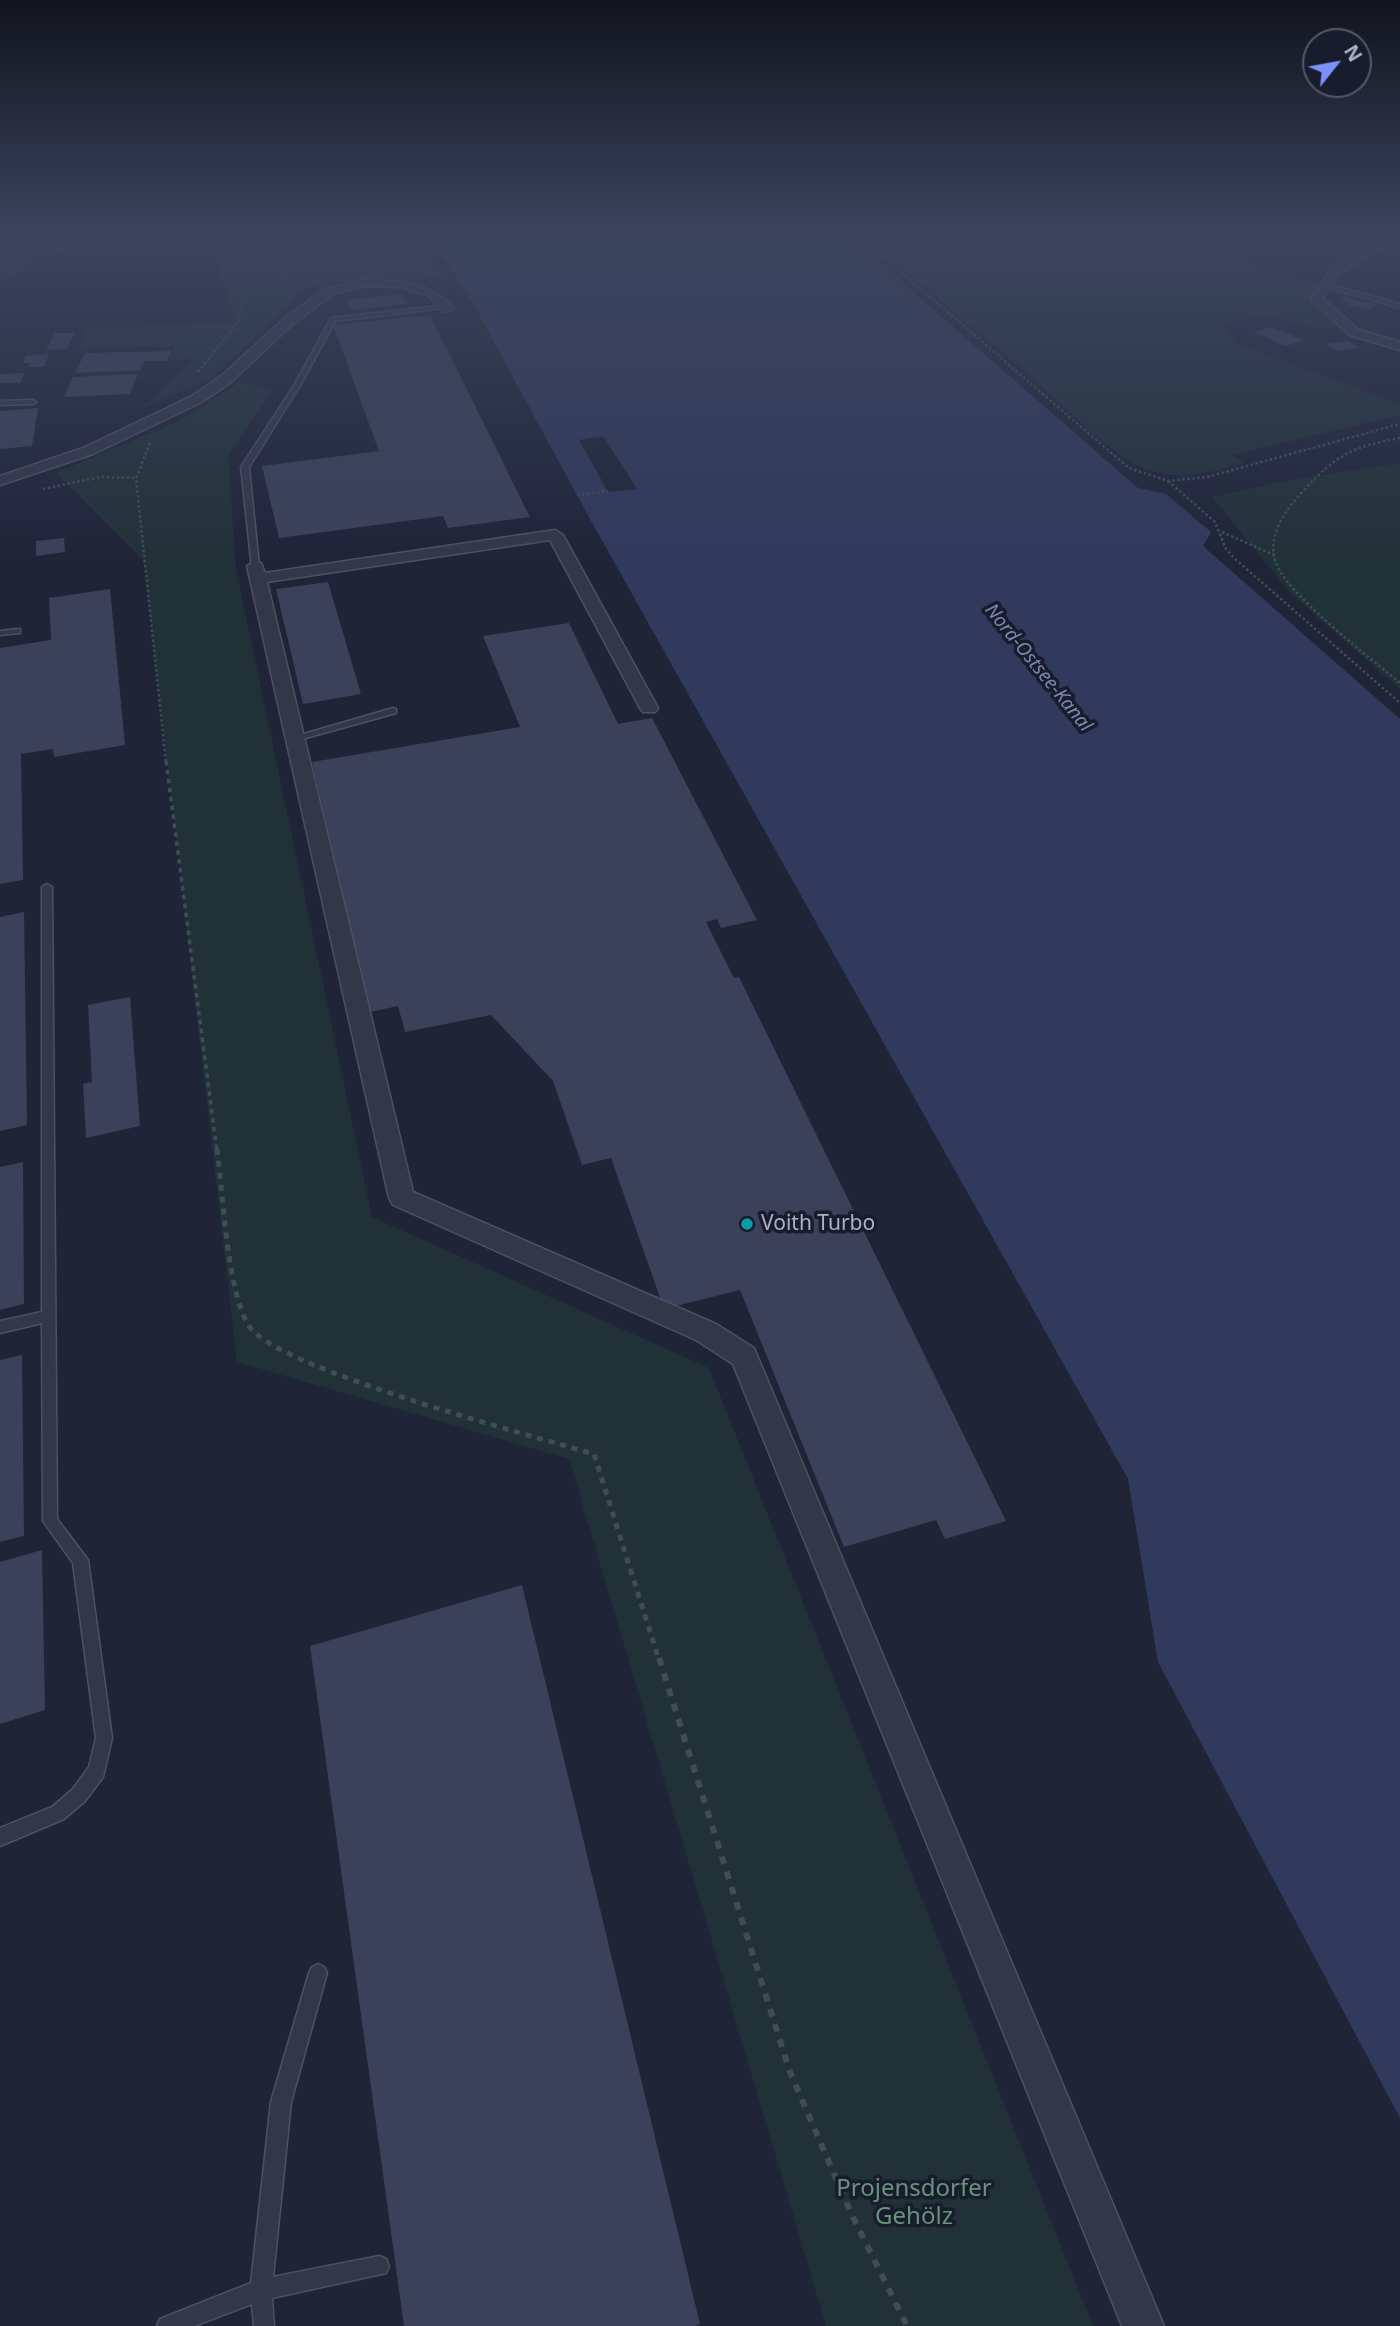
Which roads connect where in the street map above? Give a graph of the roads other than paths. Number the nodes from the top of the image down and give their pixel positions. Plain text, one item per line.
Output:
1 (259, 349) edge
2 (318, 349) edge
3 (0, 402) edge
4 (33, 402) dead end
5 (0, 481) edge
6 (256, 572) junction
7 (17, 631) dead end
8 (0, 633) edge
9 (649, 708) dead end
10 (393, 711) dead end
11 (295, 738) junction
12 (47, 887) dead end
13 (49, 1316) junction
14 (0, 1327) edge
15 (0, 1837) edge
16 (318, 1973) dead end
17 (379, 2266) dead end
18 (261, 2290) junction
19 (167, 2326) edge
20 (264, 2326) edge
21 (1143, 2326) edge

1 - 5 street
2 - 6 lane
3 - 4 lane
6 - 9 street
6 - 11 street
7 - 8 lane
10 - 11 lane
11 - 21 street
12 - 13 lane
13 - 14 lane
13 - 15 lane
16 - 18 lane
17 - 18 lane
18 - 19 lane
18 - 20 lane

